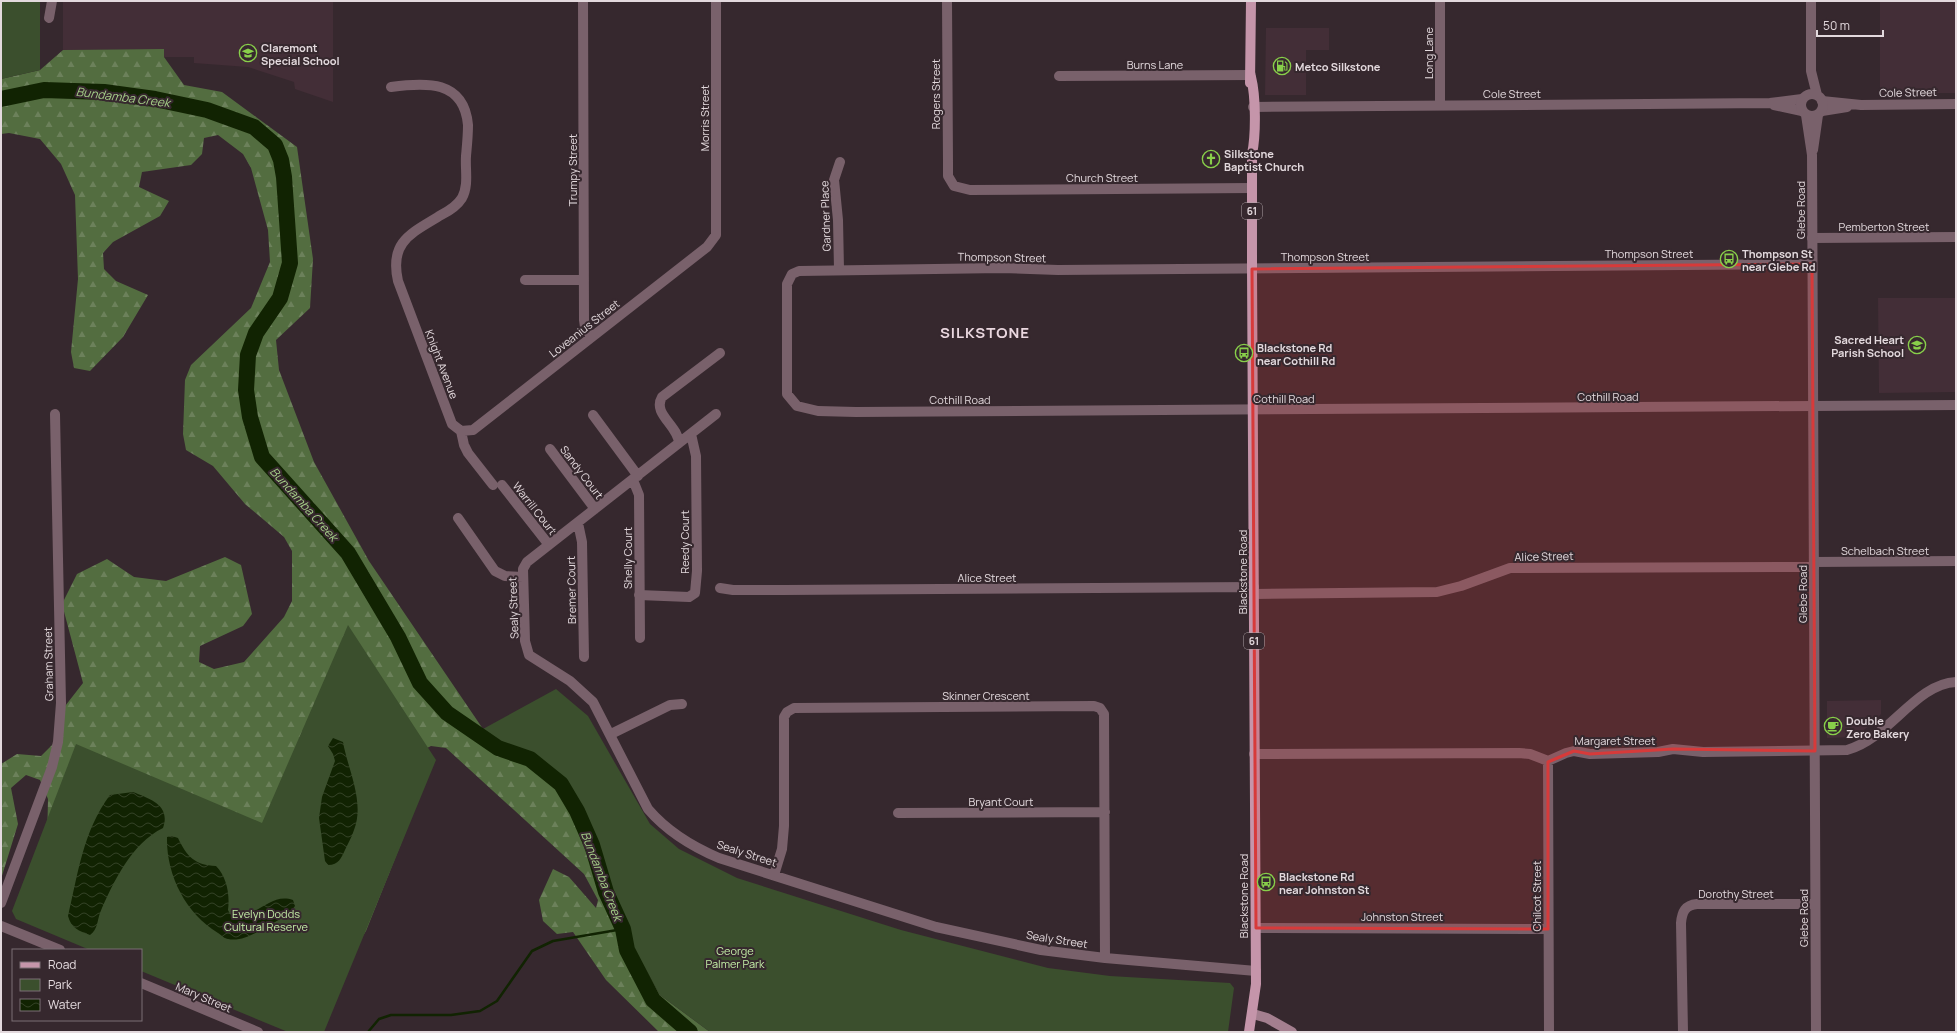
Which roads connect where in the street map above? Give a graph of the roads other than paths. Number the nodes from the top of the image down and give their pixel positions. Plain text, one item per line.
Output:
1 (52, 1) edge
2 (583, 1) edge
3 (716, 1) edge
4 (947, 1) edge
5 (1251, 1) edge
6 (1440, 1) edge
7 (1811, 1) edge
8 (49, 18) dead end
9 (1811, 71) junction
10 (1059, 76) dead end
11 (1251, 76) junction
12 (391, 87) dead end
13 (1804, 97) junction
14 (1770, 103) junction
15 (1956, 104) edge
16 (1820, 105) junction
17 (1440, 106) junction
18 (1253, 107) junction
19 (1804, 113) junction
20 (1252, 154) junction
21 (1812, 155) junction
22 (840, 162) dead end
23 (954, 186) joint
24 (1252, 188) junction
25 (716, 235) joint
26 (1956, 237) edge
27 (1812, 238) junction
28 (1812, 264) junction
29 (839, 269) junction
30 (1252, 269) junction
31 (525, 280) dead end
32 (584, 280) junction
33 (591, 337) junction
34 (720, 353) dead end
35 (1956, 406) edge
36 (1813, 407) junction
37 (1252, 410) junction
38 (55, 414) dead end
39 (716, 414) dead end
40 (593, 415) dead end
41 (461, 431) junction
42 (691, 434) junction
43 (679, 443) junction
44 (550, 449) dead end
45 (636, 478) junction
46 (498, 485) joint
47 (595, 509) junction
48 (458, 518) dead end
49 (578, 523) junction
50 (549, 545) junction
51 (1956, 561) edge
52 (1814, 564) junction
53 (523, 577) junction
54 (720, 588) dead end
55 (1254, 591) junction
56 (639, 595) junction
57 (640, 638) dead end
58 (584, 658) dead end
59 (1956, 682) edge
60 (682, 704) dead end
61 (611, 734) junction
62 (1815, 751) junction
63 (1254, 754) junction
64 (1548, 761) junction
65 (1105, 812) junction
66 (898, 813) dead end
67 (774, 875) junction
68 (1, 903) edge
69 (1815, 904) junction
70 (1, 926) edge
71 (1256, 928) junction
72 (1548, 929) junction
73 (58, 949) edge
74 (1105, 958) junction
75 (1256, 971) junction
76 (142, 984) edge
77 (1253, 1014) junction
78 (258, 1032) edge
79 (1249, 1032) edge
80 (1292, 1032) edge
81 (1549, 1032) edge
82 (1683, 1032) edge
83 (1816, 1032) edge

1 - 8 street
2 - 32 street, Trumpy Street
3 - 25 street, Morris Street
4 - 23 street, Rogers Street
5 - 11 main road, Blackstone Road / 61
6 - 17 street, Long Lane
7 - 9 street, Glebe Road
9 - 13 street, Glebe Road
9 - 16 street, Glebe Road
10 - 11 street, Burns Lane
11 - 18 main road, Blackstone Road / 61
11 - 20 main road, Blackstone Road / 61
12 - 41 street, Knight Avenue
13 - 14 street, Cole Street
13 - 16 street
13 - 19 street
14 - 17 street, Cole Street
14 - 19 street, Cole Street
15 - 16 street, Cole Street
16 - 19 street
16 - 21 street, Glebe Road
17 - 18 street, Cole Street
18 - 20 main road, Blackstone Road / 61
19 - 21 street, Glebe Road
20 - 24 main road, Blackstone Road / 61
21 - 27 street, Glebe Road
22 - 29 street, Gardner Place
23 - 24 street, Church Street
24 - 30 main road, Blackstone Road / 61
25 - 33 street, Loveanius Street
26 - 27 street, Pemberton Street
27 - 28 street, Glebe Road
28 - 30 street, Thompson Street
28 - 36 street, Glebe Road
29 - 30 street, Thompson Street
29 - 37 street, Cothill Road
30 - 37 main road, Blackstone Road / 61
31 - 32 street
32 - 33 street, Trumpy Street
33 - 41 street, Loveanius Street
34 - 43 street
35 - 36 street, Cothill Road
36 - 37 street, Cothill Road
36 - 52 street, Glebe Road
37 - 55 main road, Blackstone Road / 61
38 - 68 street, Graham Street
39 - 42 street, Sealy Street
40 - 45 street, Shelly Court
41 - 46 street, Knight Avenue
42 - 43 street, Sealy Street
42 - 56 street, Reedy Court
43 - 45 street, Sealy Street
44 - 47 street, Sandy Court
45 - 47 street, Sealy Street
45 - 56 street, Shelly Court
46 - 50 street, Warrill Court
47 - 49 street, Sealy Street
48 - 53 street
49 - 50 street, Sealy Street
49 - 58 street, Bremer Court
50 - 53 street, Sealy Street
51 - 52 street, Schelbach Street
52 - 55 street, Alice Street
52 - 62 street, Glebe Road
53 - 61 street, Sealy Street
54 - 55 street, Alice Street
55 - 63 main road, Blackstone Road / 61
56 - 57 street, Shelly Court
59 - 62 street, Margaret Street
60 - 61 street
61 - 67 street, Sealy Street
62 - 64 street, Margaret Street
62 - 69 street, Glebe Road
63 - 64 street
63 - 71 main road, Blackstone Road / 61
64 - 72 street, Chilcot Street
65 - 66 street, Bryant Court
65 - 67 street, Skinner Crescent
65 - 74 street, Skinner Crescent
67 - 74 street, Sealy Street
69 - 82 street, Dorothy Street
69 - 83 street, Glebe Road
70 - 73 street
71 - 72 street, Johnston Street
71 - 75 main road, Blackstone Road / 61
72 - 81 street, Chilcot Street
74 - 75 street, Sealy Street
75 - 77 main road, Blackstone Road / 61
76 - 78 street, Mary Street
77 - 79 main road, 61
77 - 80 main road

